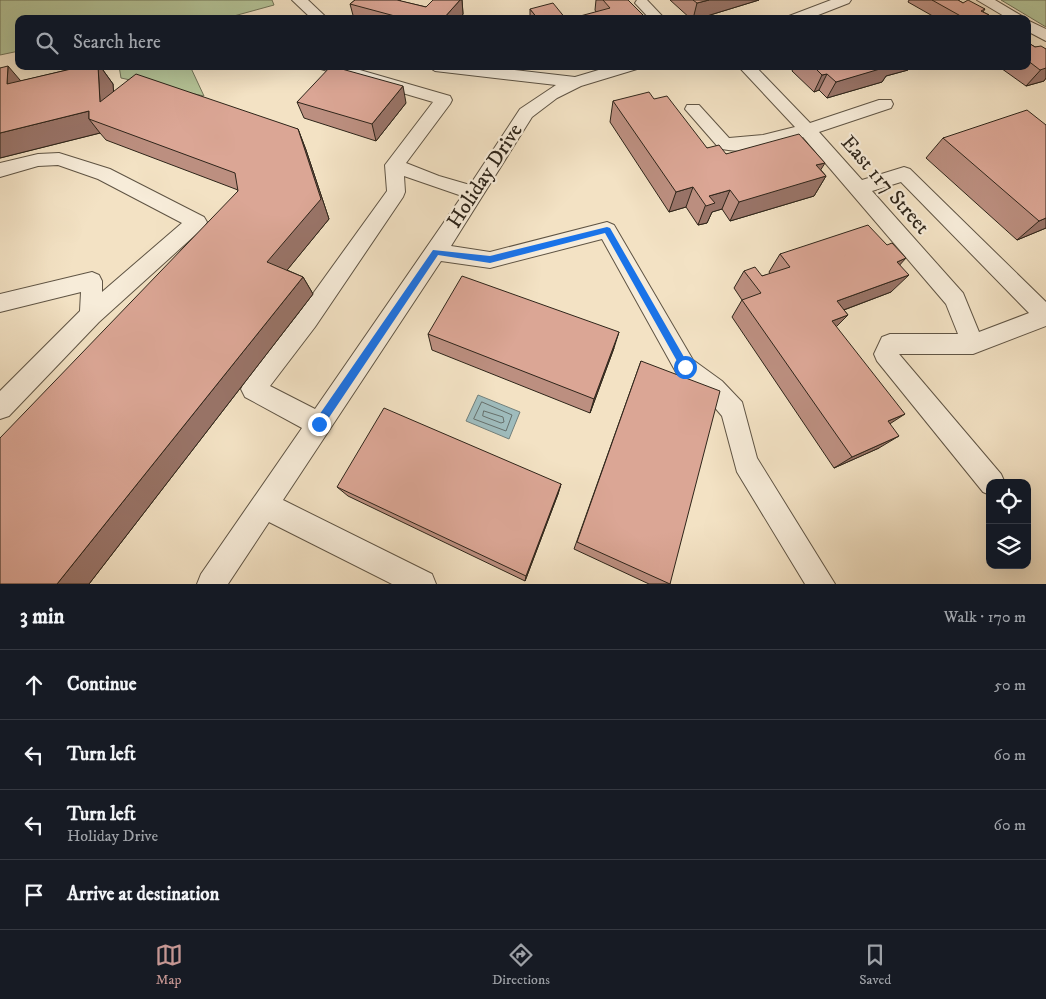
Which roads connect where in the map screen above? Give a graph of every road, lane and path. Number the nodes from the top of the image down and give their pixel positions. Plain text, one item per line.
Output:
1 (299, 0) edge
2 (808, 0) edge
3 (844, 0) edge
4 (984, 0) edge
5 (642, 3) dead end
6 (821, 9) junction
7 (316, 15) edge
8 (654, 15) edge
9 (805, 15) edge
10 (1012, 15) edge
11 (1031, 27) edge
12 (1046, 36) edge
13 (341, 70) edge
14 (470, 70) edge
15 (617, 70) edge
16 (750, 70) edge
17 (575, 82) junction
18 (885, 104) dead end
19 (693, 110) dead end
20 (806, 129) junction
21 (394, 165) junction
22 (0, 170) edge
23 (857, 189) junction
24 (474, 193) junction
25 (436, 252) junction
26 (0, 303) edge
27 (91, 315) junction
28 (1046, 316) edge
29 (973, 344) junction
30 (0, 408) edge
31 (319, 424) junction
32 (989, 479) edge
33 (264, 505) junction
34 (211, 584) edge
35 (422, 584) edge
36 (821, 584) edge

1 - 7 street
2 - 6 street
3 - 6 street
4 - 10 street
5 - 8 street
6 - 9 street
11 - 12 street
13 - 21 street
14 - 17 street
15 - 17 street, Holiday Drive
16 - 20 street, East 117 Street
17 - 24 street, Holiday Drive
18 - 20 street
19 - 20 street
20 - 23 street, East 117 Street
21 - 24 street
21 - 31 street
22 - 27 street
23 - 28 street
23 - 29 street, East 117 Street
24 - 25 street, Holiday Drive
25 - 31 street, Holiday Drive
25 - 36 street
26 - 27 street
27 - 30 street
28 - 29 street
29 - 32 street
31 - 33 street, Holiday Drive
33 - 34 street, Holiday Drive
33 - 35 street

